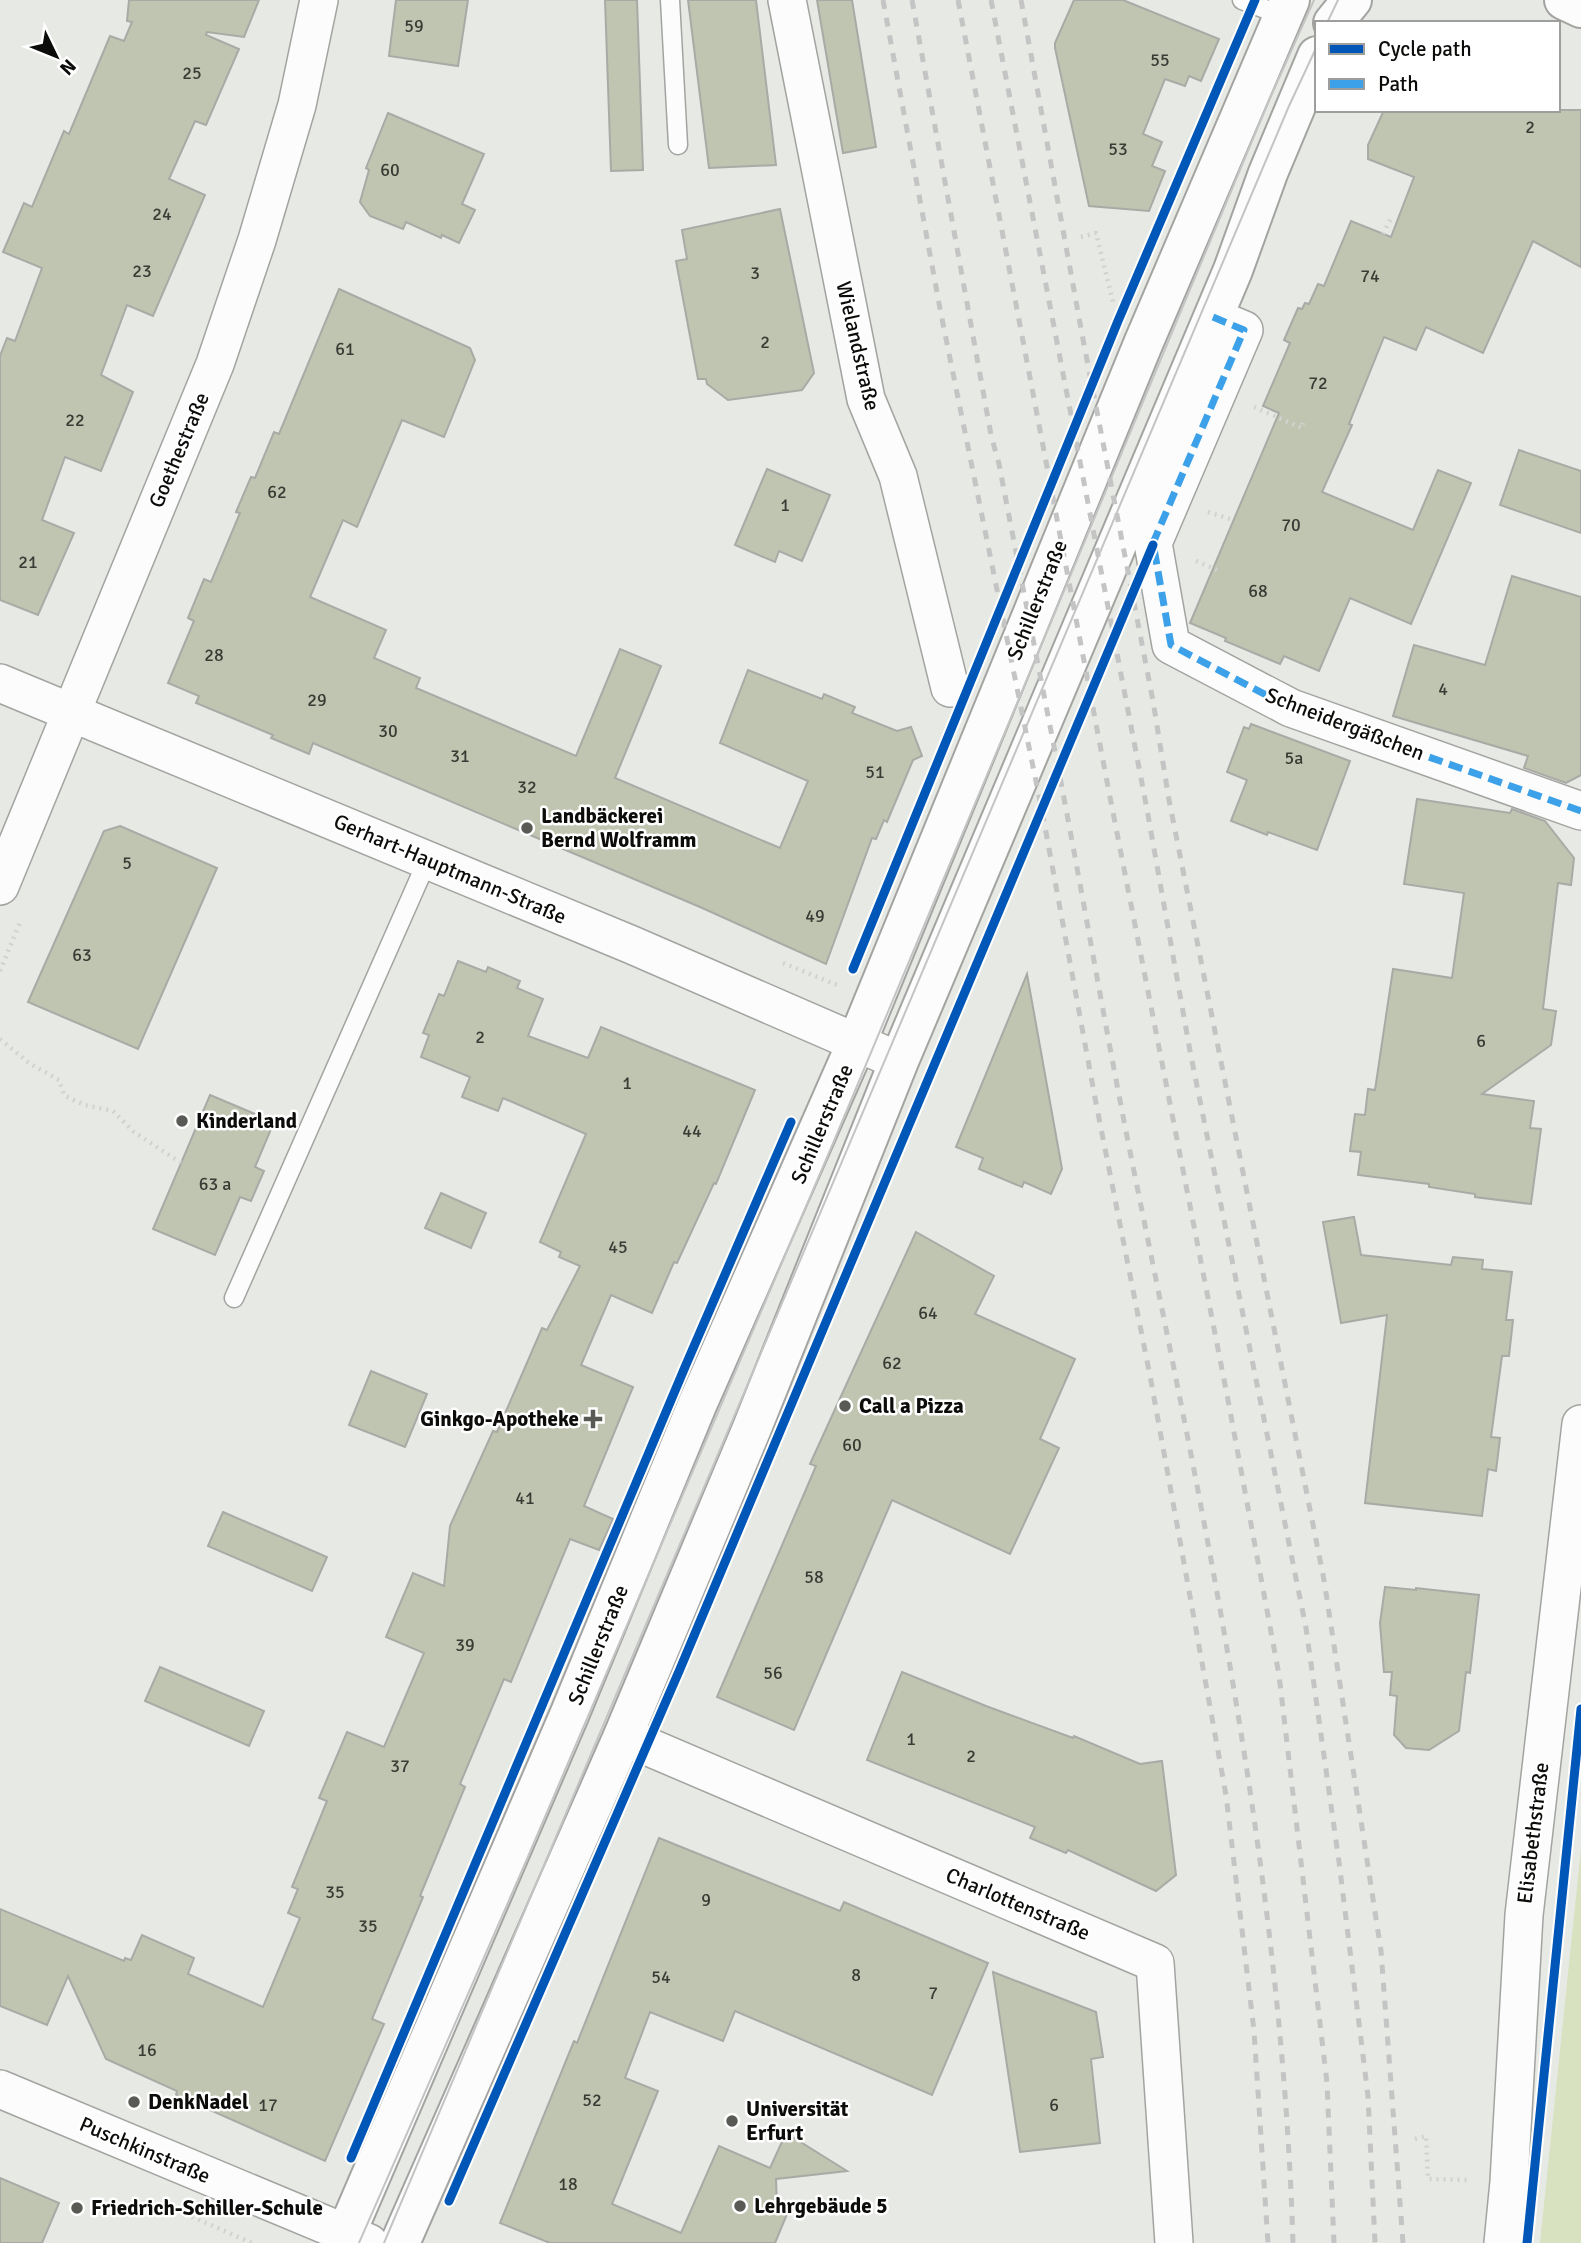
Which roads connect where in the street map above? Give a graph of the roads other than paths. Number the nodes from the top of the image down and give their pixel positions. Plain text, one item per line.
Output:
1 (319, 0) edge
2 (670, 0) edge
3 (787, 0) edge
4 (1242, 0) edge
5 (1340, 0) edge
6 (1352, 0) edge
7 (1564, 0) edge
8 (1286, 8) edge
9 (1581, 8) edge
10 (1333, 21) edge
11 (1334, 21) edge
12 (1315, 62) edge
13 (678, 145) dead end
14 (1213, 317) junction
15 (0, 683) edge
16 (950, 688) dead end
17 (71, 713) junction
18 (1581, 811) edge
19 (428, 859) junction
20 (0, 886) edge
21 (857, 1042) junction
22 (899, 1061) junction
23 (234, 1298) dead end
24 (1581, 1424) edge
25 (623, 1736) junction
26 (0, 2089) edge
27 (353, 2240) edge
28 (400, 2243) edge
29 (1174, 2243) edge
30 (1503, 2243) edge

1 - 17 street, Goethestraße
2 - 13 lane
3 - 16 street, Wielandstraße
4 - 8 lane
5 - 10 main road
6 - 11 main road
7 - 9 main road
8 - 21 main road, Schillerstraße
12 - 14 main road
14 - 18 street, Schneidergäßchen
14 - 22 main road
15 - 17 street, Gerhart-Hauptmann-Straße
17 - 19 street, Gerhart-Hauptmann-Straße
17 - 20 street, Goethestraße
19 - 21 street, Gerhart-Hauptmann-Straße
19 - 23 lane
21 - 22 street, Gerhart-Hauptmann-Straße
21 - 27 main road, Schillerstraße
22 - 25 main road
24 - 30 street, Elisabethstraße
25 - 28 main road
25 - 29 street, Charlottenstraße
26 - 27 street, Puschkinstraße

